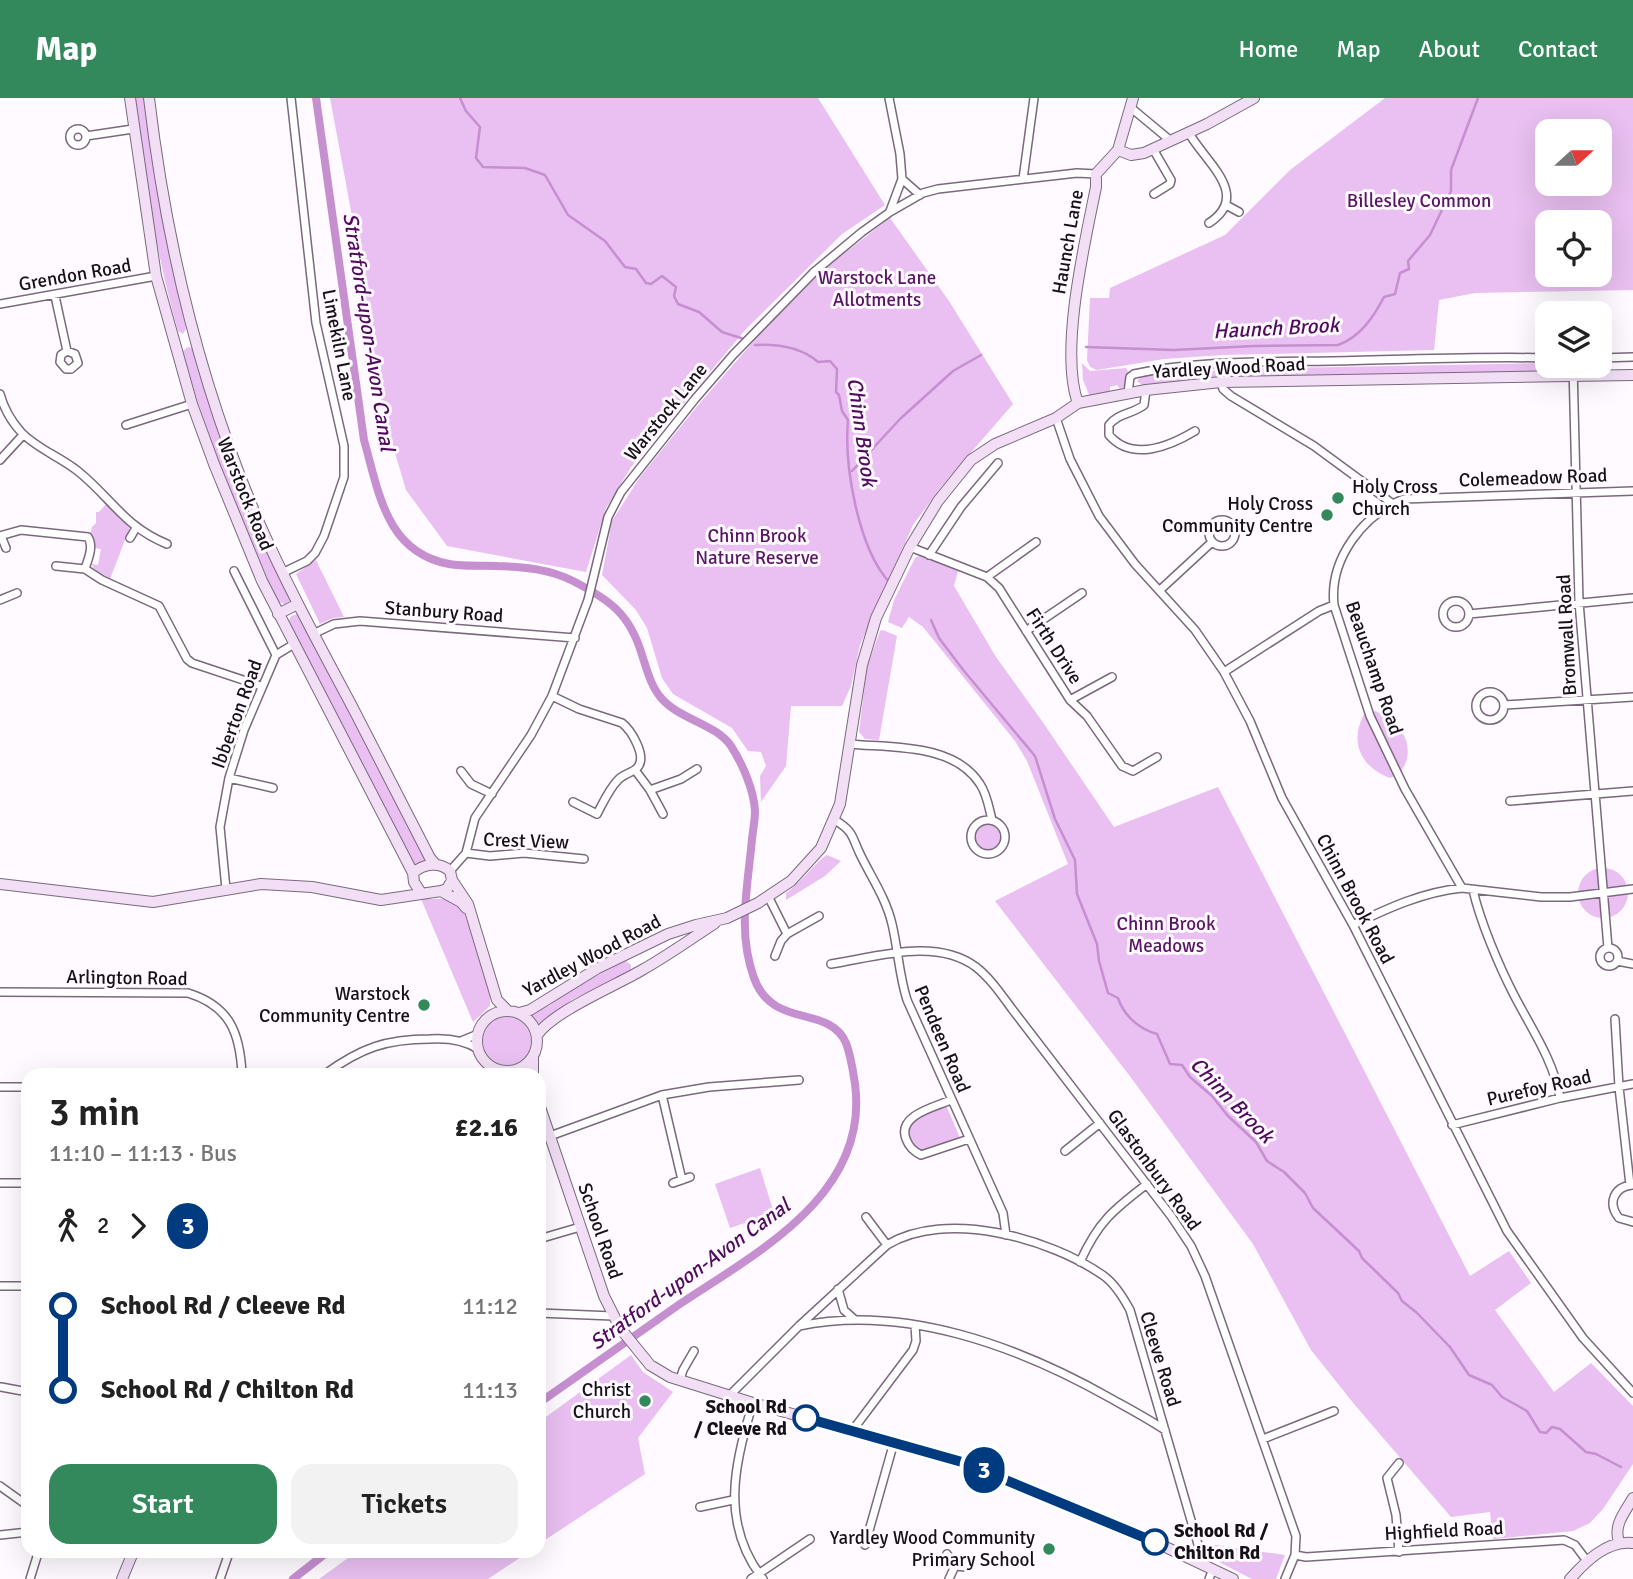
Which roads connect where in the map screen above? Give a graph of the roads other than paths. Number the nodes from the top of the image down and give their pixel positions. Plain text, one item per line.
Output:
1 (130, 98) edge
2 (149, 98) edge
3 (291, 98) edge
4 (889, 98) edge
5 (1034, 98) edge
6 (1254, 98) edge
7 (1131, 102) edge
8 (133, 129) junction
9 (1189, 133) junction
10 (86, 136) dead end
11 (1171, 141) junction
12 (1153, 149) junction
13 (1118, 150) junction
14 (1096, 174) junction
15 (902, 179) junction
16 (1023, 179) junction
17 (1154, 194) dead end
18 (920, 195) junction
19 (1226, 205) junction
20 (890, 212) junction
21 (1239, 212) dead end
22 (1209, 223) dead end
23 (156, 276) junction
24 (55, 296) junction
25 (0, 304) edge
26 (194, 337) junction
27 (174, 342) junction
28 (66, 351) dead end
29 (1535, 358) edge
30 (1612, 358) edge
31 (1633, 358) edge
32 (1535, 372) edge
33 (1612, 373) edge
34 (1633, 374) edge
35 (1573, 378) edge
36 (1221, 382) junction
37 (1146, 390) junction
38 (1128, 393) junction
39 (0, 394) edge
40 (1078, 403) junction
41 (192, 404) junction
42 (1056, 418) junction
43 (125, 425) dead end
44 (1195, 431) dead end
45 (23, 435) junction
46 (0, 460) edge
47 (998, 463) dead end
48 (1633, 491) edge
49 (1577, 492) junction
50 (1393, 504) junction
51 (136, 528) junction
52 (1, 536) edge
53 (130, 538) dead end
54 (1036, 542) dead end
55 (1212, 542) dead end
56 (167, 544) dead end
57 (910, 547) junction
58 (6, 548) dead end
59 (929, 555) junction
60 (56, 566) dead end
61 (85, 569) junction
62 (233, 571) dead end
63 (282, 573) junction
64 (987, 577) junction
65 (1160, 590) junction
66 (17, 593) dead end
67 (1082, 593) dead end
68 (1633, 598) edge
69 (0, 600) edge
70 (1579, 602) junction
71 (298, 604) junction
72 (1335, 605) junction
73 (278, 614) junction
74 (1469, 614) dead end
75 (1026, 631) junction
76 (313, 634) junction
77 (575, 638) junction
78 (294, 644) junction
79 (276, 655) junction
80 (1224, 672) junction
81 (1112, 677) dead end
82 (261, 686) junction
83 (552, 696) junction
84 (1633, 696) edge
85 (1586, 700) junction
86 (1070, 701) junction
87 (1504, 705) dead end
88 (849, 744) junction
89 (1157, 757) dead end
90 (697, 769) dead end
91 (635, 770) junction
92 (461, 771) dead end
93 (229, 778) junction
94 (273, 788) dead end
95 (650, 790) junction
96 (1633, 791) edge
97 (492, 794) junction
98 (1595, 794) junction
99 (1510, 801) dead end
100 (573, 802) dead end
101 (663, 814) dead end
102 (835, 820) junction
103 (992, 820) junction
104 (466, 853) junction
105 (584, 859) dead end
106 (436, 865) junction
107 (451, 876) junction
108 (413, 878) junction
109 (0, 884) edge
110 (1462, 888) junction
111 (226, 889) junction
112 (1633, 889) edge
113 (1473, 890) junction
114 (441, 891) junction
115 (421, 893) junction
116 (1604, 893) junction
117 (768, 896) junction
118 (404, 897) junction
119 (471, 914) junction
120 (819, 916) dead end
121 (724, 918) junction
122 (1353, 925) junction
123 (668, 934) junction
124 (787, 934) junction
125 (1608, 948) junction
126 (675, 949) junction
127 (629, 954) junction
128 (897, 954) junction
129 (775, 956) dead end
130 (1617, 961) junction
131 (831, 964) dead end
132 (1633, 964) edge
133 (640, 972) junction
134 (0, 992) edge
135 (497, 1000) junction
136 (513, 1012) junction
137 (494, 1014) junction
138 (1615, 1019) dead end
139 (478, 1034) junction
140 (537, 1035) junction
141 (461, 1041) junction
142 (478, 1048) junction
143 (533, 1056) junction
144 (241, 1068) edge
145 (334, 1068) edge
146 (486, 1068) edge
147 (521, 1068) edge
148 (533, 1068) edge
149 (799, 1080) dead end
150 (1633, 1084) edge
151 (0, 1087) edge
152 (21, 1087) edge
153 (1619, 1087) junction
154 (662, 1095) junction
155 (1560, 1098) junction
156 (951, 1100) junction
157 (1100, 1123) junction
158 (546, 1124) edge
159 (1452, 1125) junction
160 (550, 1136) junction
161 (969, 1139) junction
162 (1065, 1152) dead end
163 (0, 1182) edge
164 (21, 1183) edge
165 (673, 1183) dead end
166 (1147, 1184) junction
167 (1632, 1185) edge
168 (866, 1217) dead end
169 (1633, 1222) edge
170 (580, 1227) junction
171 (1006, 1235) junction
172 (546, 1237) edge
173 (887, 1245) junction
174 (1080, 1262) junction
175 (0, 1286) edge
176 (21, 1286) edge
177 (838, 1289) junction
178 (546, 1313) edge
179 (613, 1316) junction
180 (855, 1319) junction
181 (915, 1325) junction
182 (799, 1326) junction
183 (694, 1351) dead end
184 (680, 1380) junction
185 (1, 1387) edge
186 (21, 1391) edge
187 (1633, 1393) edge
188 (730, 1395) junction
189 (753, 1403) junction
190 (1334, 1411) dead end
191 (852, 1431) junction
192 (1165, 1431) junction
193 (1263, 1440) junction
194 (894, 1442) junction
195 (1399, 1463) dead end
196 (0, 1486) edge
197 (1633, 1497) edge
198 (733, 1500) junction
199 (21, 1501) edge
200 (699, 1507) dead end
201 (21, 1533) edge
202 (0, 1535) edge
203 (810, 1539) dead end
204 (1619, 1542) junction
205 (1633, 1543) edge
206 (865, 1545) dead end
207 (1399, 1552) junction
208 (947, 1554) dead end
209 (1295, 1555) junction
210 (37, 1558) edge
211 (131, 1558) edge
212 (227, 1558) edge
213 (1587, 1561) junction
214 (1202, 1564) junction
215 (955, 1566) junction
216 (966, 1567) dead end
217 (1211, 1574) edge
218 (761, 1576) edge
219 (30, 1579) edge
220 (122, 1579) edge
221 (220, 1579) edge
222 (751, 1579) edge
223 (949, 1579) edge
224 (1233, 1579) edge
225 (1285, 1579) edge
226 (1570, 1579) edge

1 - 8 street, Warstock Road
2 - 26 street, Warstock Road
3 - 63 street, Limekiln Lane
4 - 15 street
5 - 16 street
6 - 9 street
7 - 11 street
7 - 13 street, Haunch Lane
8 - 10 street
8 - 23 street, Warstock Road
9 - 11 street
9 - 19 street
11 - 12 street
12 - 13 street
12 - 17 street
13 - 14 street, Haunch Lane
14 - 16 street, Warstock Lane
14 - 40 street, Haunch Lane
15 - 18 street
15 - 20 street
16 - 18 street, Warstock Lane
18 - 20 street, Warstock Lane
19 - 21 street
19 - 22 street
20 - 77 street, Warstock Lane
23 - 24 street, Grendon Road
23 - 27 street, Warstock Road
24 - 25 street, Grendon Road
24 - 28 street
26 - 27 street
26 - 63 street, Warstock Road
27 - 41 street, Warstock Road
29 - 38 street
30 - 31 street
32 - 36 street, Yardley Wood Road
33 - 34 street, Yardley Wood Road
35 - 49 street, Bromwall Road
36 - 37 street, Yardley Wood Road
36 - 50 street
37 - 38 street, Yardley Wood Road
37 - 44 street
38 - 40 street, Yardley Wood Road
39 - 45 street
40 - 42 street, Yardley Wood Road
41 - 43 street
41 - 73 street, Warstock Road
42 - 57 street, Yardley Wood Road
42 - 65 street, Chinn Brook Road
45 - 46 street
45 - 51 street
47 - 59 street
48 - 49 street, Colemeadow Road
49 - 50 street, Colemeadow Road
49 - 70 street, Bromwall Road
50 - 72 street, Beauchamp Road
51 - 53 street
51 - 56 street
52 - 58 street
52 - 61 street
54 - 64 street
55 - 65 street
57 - 59 street, Firth Drive
57 - 88 street, Yardley Wood Road
59 - 64 street, Firth Drive
60 - 61 street
61 - 82 street
62 - 79 street
63 - 71 street, Warstock Road
64 - 75 street, Firth Drive
65 - 80 street, Chinn Brook Road
66 - 69 street
67 - 75 street
68 - 70 street
70 - 74 street
70 - 85 street, Bromwall Road
71 - 73 street
71 - 76 street, Warstock Road
72 - 80 street
72 - 110 street, Beauchamp Road
73 - 78 street, Warstock Road
75 - 86 street, Firth Drive
76 - 77 street, Stanbury Road
76 - 106 street, Warstock Road
77 - 83 street, Warstock Lane
78 - 79 street, Ibberton Road
78 - 108 street, Warstock Road
79 - 82 street, Ibberton Road
80 - 122 street, Chinn Brook Road
81 - 86 street
82 - 93 street, Ibberton Road
83 - 91 street
83 - 97 street, Warstock Lane
84 - 85 street
85 - 87 street
85 - 98 street, Bromwall Road
86 - 89 street, Firth Drive
88 - 102 street, Yardley Wood Road
88 - 103 street
90 - 95 street
91 - 95 street
91 - 100 street
92 - 97 street
93 - 94 street
93 - 111 street, Ibberton Road
95 - 101 street
96 - 98 street
97 - 104 street, Warstock Lane
98 - 99 street
98 - 116 street, Bromwall Road
102 - 117 street, Yardley Wood Road
102 - 128 street, Pendeen Road
103 - 103 street
104 - 105 street, Crest View
104 - 107 street, Warstock Lane
106 - 107 street
106 - 108 street
107 - 114 street
107 - 119 street
108 - 115 street
108 - 118 street
109 - 111 street
110 - 113 street
110 - 122 street
111 - 118 street
112 - 116 street
113 - 116 street
113 - 155 street
114 - 115 street
114 - 119 street
115 - 118 street
116 - 125 street, Bromwall Road
117 - 121 street, Yardley Wood Road
117 - 124 street
119 - 135 street
120 - 124 street
121 - 123 street, Yardley Wood Road
121 - 126 street, Yardley Wood Road
122 - 159 street, Chinn Brook Road
123 - 126 street
123 - 127 street, Yardley Wood Road
124 - 129 street
125 - 130 street
125 - 130 street
126 - 133 street, Yardley Wood Road
127 - 133 street
127 - 136 street, Yardley Wood Road
128 - 131 street, Glastonbury Road
128 - 156 street, Pendeen Road
128 - 157 street, Glastonbury Road
130 - 132 street
133 - 140 street, Yardley Wood Road
134 - 144 street, Arlington Road
135 - 136 street
135 - 137 street
136 - 137 street
136 - 140 street
137 - 139 street
138 - 153 street
139 - 141 street
139 - 142 street
140 - 143 street
141 - 142 street
141 - 145 street
142 - 146 street
143 - 147 street
143 - 148 street
149 - 154 street
150 - 153 street, Purefoy Road
151 - 152 street
153 - 155 street, Purefoy Road
153 - 167 street
154 - 160 street
154 - 165 street
155 - 159 street, Purefoy Road
156 - 161 street, Pendeen Road
156 - 161 street
157 - 162 street
157 - 166 street, Glastonbury Road
158 - 160 street, School Road
159 - 187 street, Chinn Brook Road
160 - 170 street, School Road
161 - 171 street, Pendeen Road
163 - 164 street
166 - 174 street
166 - 193 street, Glastonbury Road
167 - 169 street
168 - 173 street
170 - 172 street
170 - 179 street, School Road
171 - 173 street, Cleeve Road
171 - 174 street, Cleeve Road
173 - 177 street, Cleeve Road
174 - 192 street, Cleeve Road
175 - 176 street
177 - 180 street
177 - 182 street, Cleeve Road
178 - 179 street
179 - 184 street, School Road
180 - 181 street
180 - 182 street
181 - 191 street
181 - 192 street
182 - 188 street, Cleeve Road
183 - 184 street
184 - 188 street, School Road
185 - 186 street
188 - 189 street, School Road
189 - 191 street, School Road
189 - 198 street
190 - 193 street
191 - 194 street, School Road
192 - 214 street, Cleeve Road
193 - 209 street, Glastonbury Road
194 - 206 street
194 - 214 street, School Road
195 - 207 street
196 - 199 street
197 - 204 street
198 - 200 street
198 - 218 street
201 - 202 street
203 - 218 street
204 - 205 street
204 - 213 street
207 - 209 street, Highfield Road
207 - 213 street, Highfield Road
208 - 215 street
209 - 225 street, Glastonbury Road
210 - 219 street
211 - 220 street
212 - 221 street
213 - 226 street
214 - 217 street, School Road
215 - 216 street
215 - 223 street
217 - 224 street, School Road
218 - 222 street

